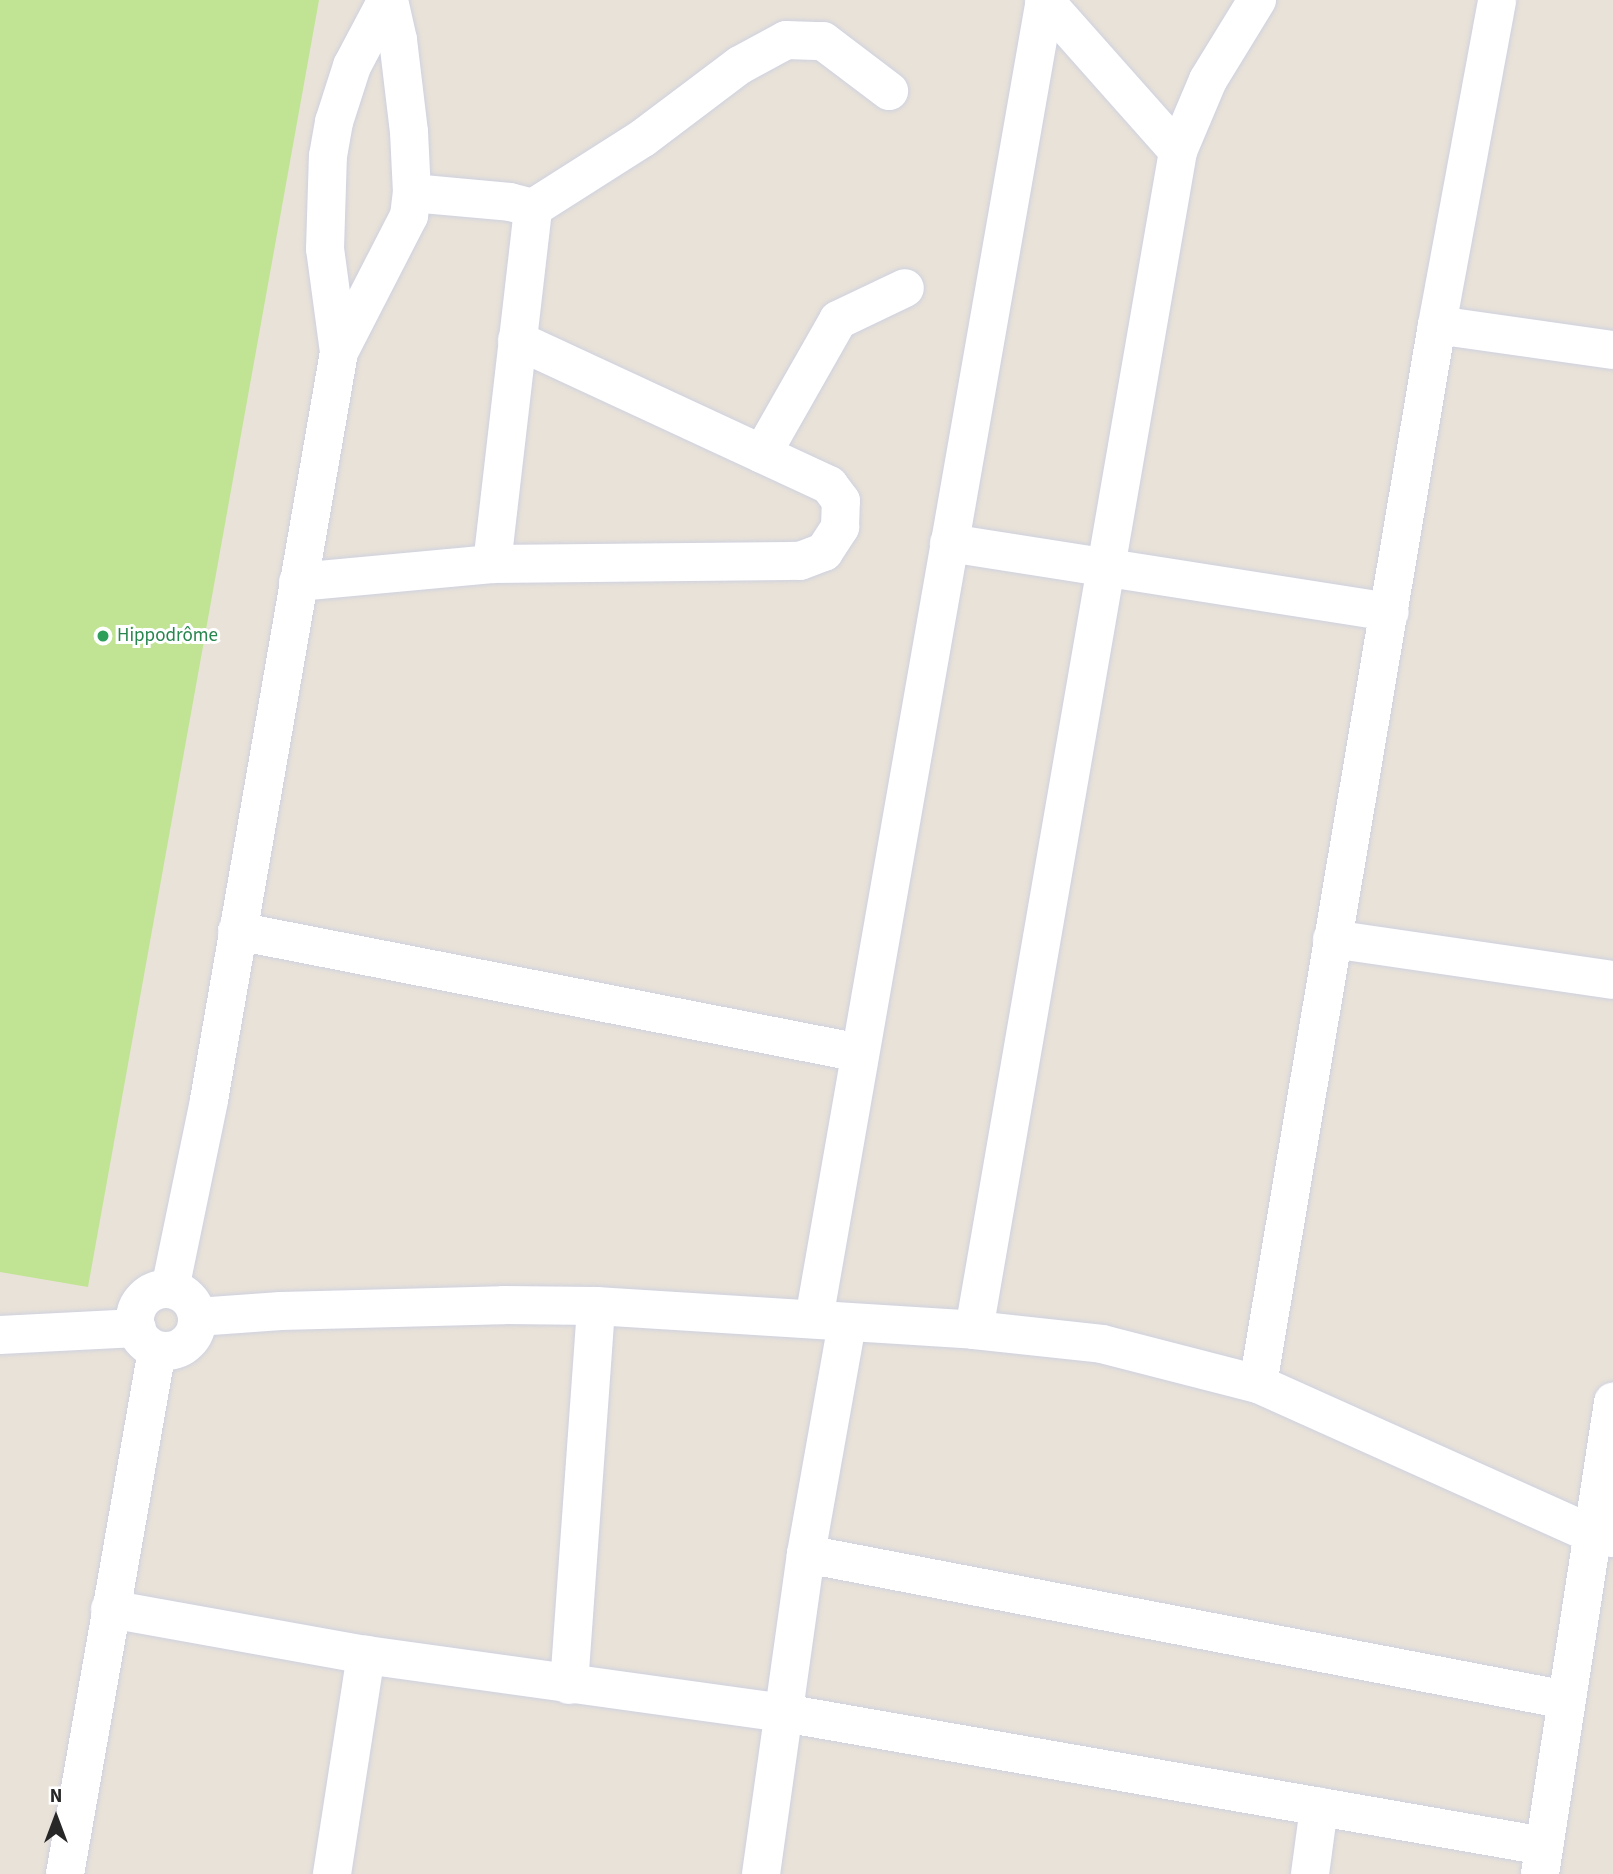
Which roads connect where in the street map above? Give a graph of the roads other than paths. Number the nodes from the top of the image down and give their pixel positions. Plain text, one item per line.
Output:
1 (388, 0) edge
2 (1045, 0) edge
3 (1257, 0) edge
4 (1497, 0) edge
5 (889, 91) dead end
6 (1178, 151) junction
7 (412, 193) junction
8 (533, 208) junction
9 (905, 288) dead end
10 (1437, 325) junction
11 (517, 340) junction
12 (1613, 350) edge
13 (339, 352) junction
14 (762, 454) junction
15 (949, 543) junction
16 (492, 564) junction
17 (1107, 568) junction
18 (298, 582) junction
19 (1390, 612) junction
20 (237, 931) junction
21 (1332, 939) junction
22 (1613, 980) edge
23 (860, 1053) junction
24 (170, 1289) junction
25 (596, 1306) junction
26 (197, 1317) junction
27 (830, 1321) junction
28 (974, 1330) junction
29 (0, 1335) edge
30 (147, 1339) junction
31 (1258, 1384) junction
32 (1613, 1402) edge
33 (1603, 1536) edge
34 (806, 1553) junction
35 (110, 1609) junction
36 (366, 1655) junction
37 (569, 1685) junction
38 (1566, 1700) junction
39 (784, 1713) junction
40 (1319, 1807) junction
41 (1542, 1860) edge
42 (65, 1874) edge
43 (332, 1874) edge
44 (761, 1874) edge
45 (1310, 1874) edge

1 - 7 street
1 - 13 street
2 - 6 street
2 - 15 street
3 - 6 street
4 - 10 street
5 - 8 street
6 - 17 street
7 - 8 street
7 - 13 street
8 - 11 street
9 - 14 street
10 - 12 street
10 - 19 street
11 - 14 street
11 - 16 street
13 - 18 street
14 - 16 street
15 - 17 street
15 - 23 street
16 - 18 street
17 - 19 street
17 - 28 street
18 - 20 street
19 - 21 street
20 - 23 street
20 - 24 street
21 - 22 street
21 - 31 street
23 - 27 street
24 - 26 street
24 - 30 street
25 - 26 street
25 - 27 street
25 - 37 street
26 - 30 street
27 - 28 street
27 - 34 street
28 - 31 street
29 - 30 street
30 - 35 street
31 - 33 street
32 - 33 street
33 - 38 street
34 - 38 street
34 - 39 street
35 - 36 street
35 - 42 street
36 - 37 street
36 - 43 street
37 - 39 street
38 - 41 street
39 - 40 street
39 - 44 street
40 - 41 street
40 - 45 street

